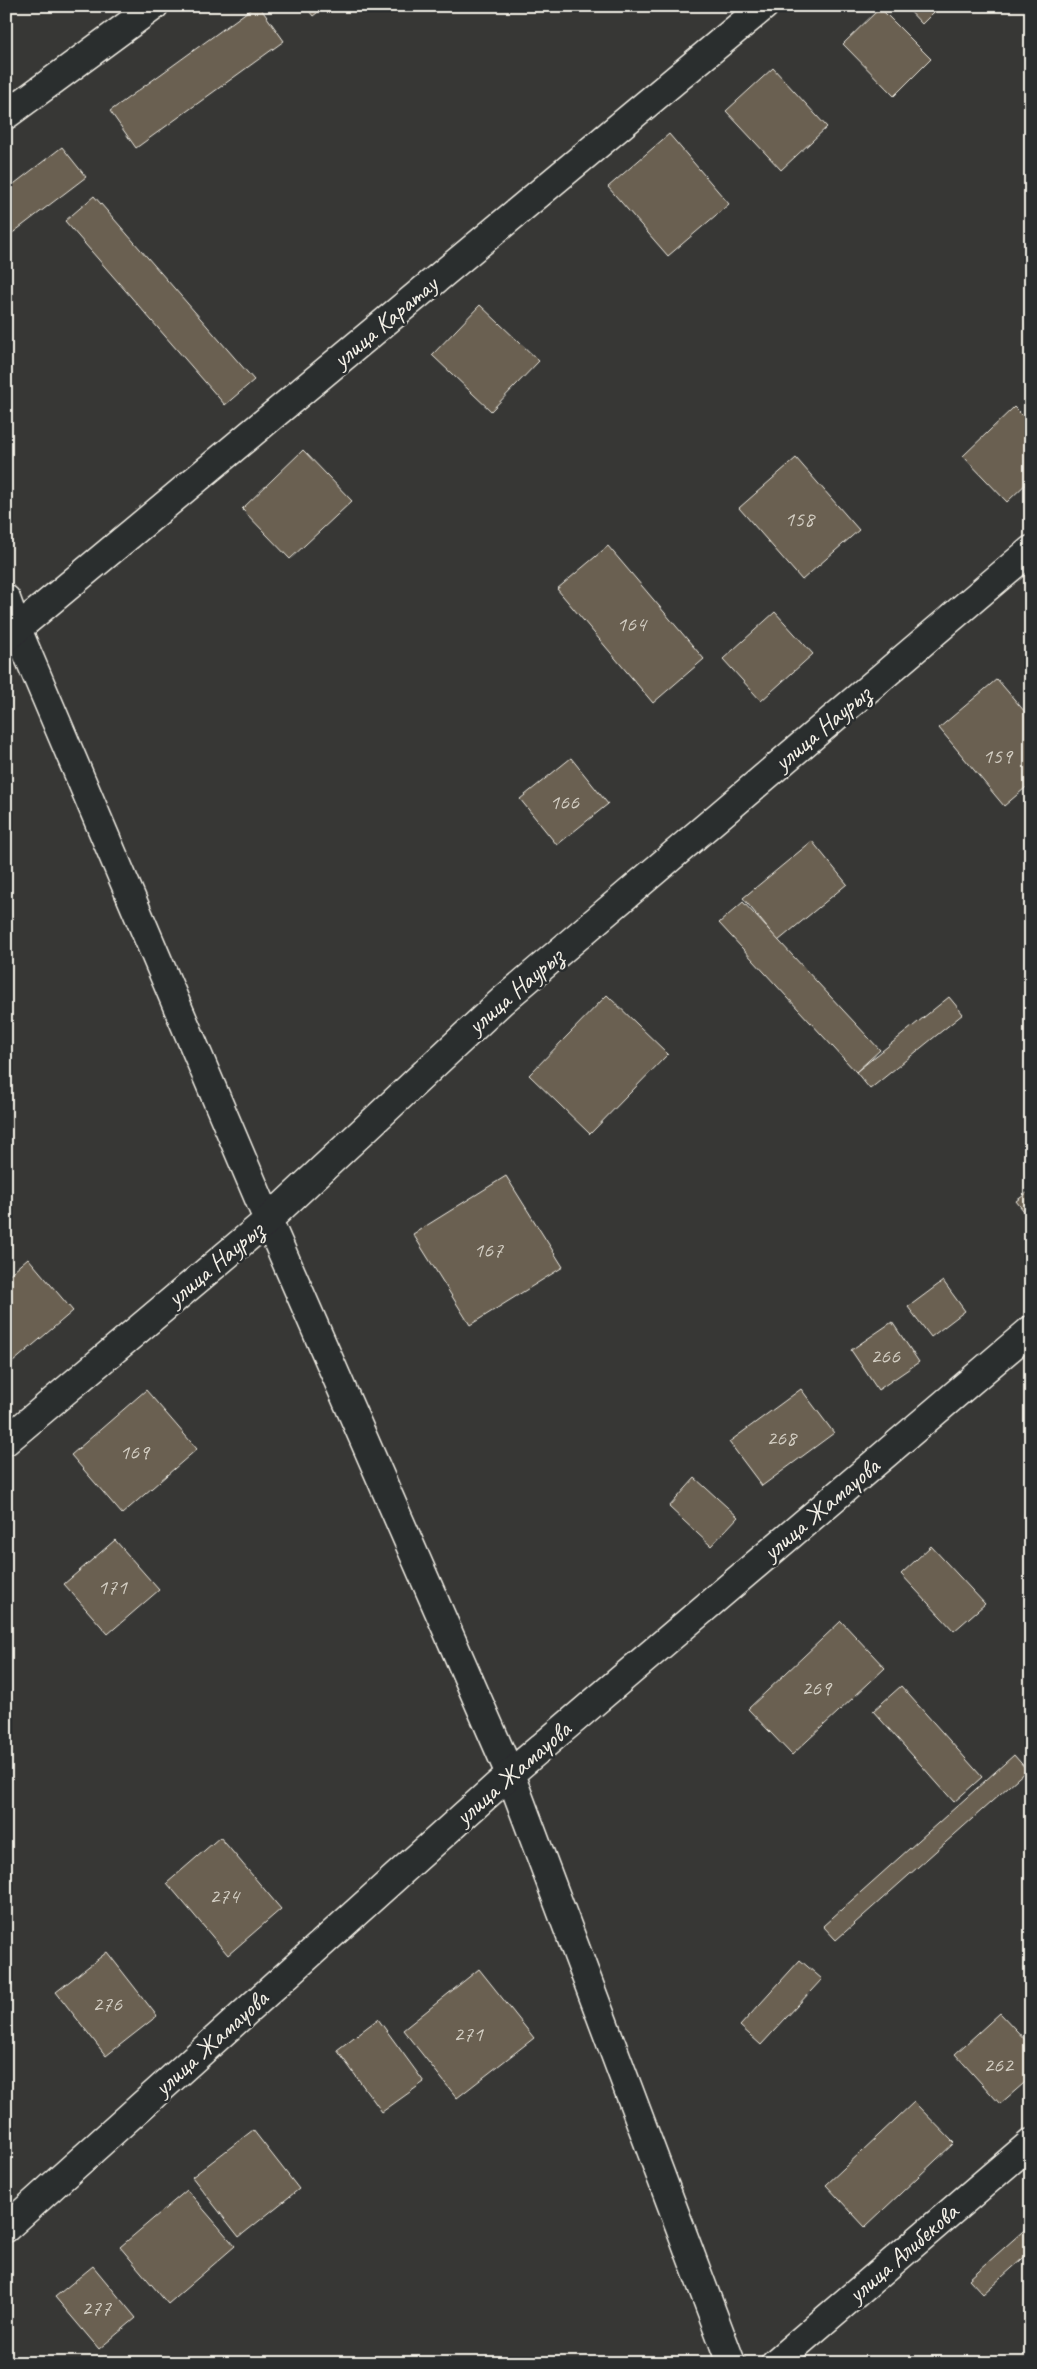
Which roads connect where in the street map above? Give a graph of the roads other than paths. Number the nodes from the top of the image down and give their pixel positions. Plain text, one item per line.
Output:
1 (154, 6) edge
2 (764, 6) edge
3 (6, 115) edge
4 (1031, 550) edge
5 (6, 599) edge
6 (12, 633) edge
7 (268, 1220) junction
8 (1031, 1330) edge
9 (6, 1441) edge
10 (510, 1774) junction
11 (1031, 2143) edge
12 (6, 2228) edge
13 (731, 2363) edge
14 (774, 2363) edge

1 - 3 street
2 - 6 street, улица Каратау
4 - 7 street, улица Наурыз
5 - 6 street
6 - 7 street
7 - 9 street, улица Наурыз
7 - 10 street
8 - 10 street, улица Жамауова
10 - 12 street, улица Жамауова
10 - 13 street
11 - 14 street, улица Алибекова

